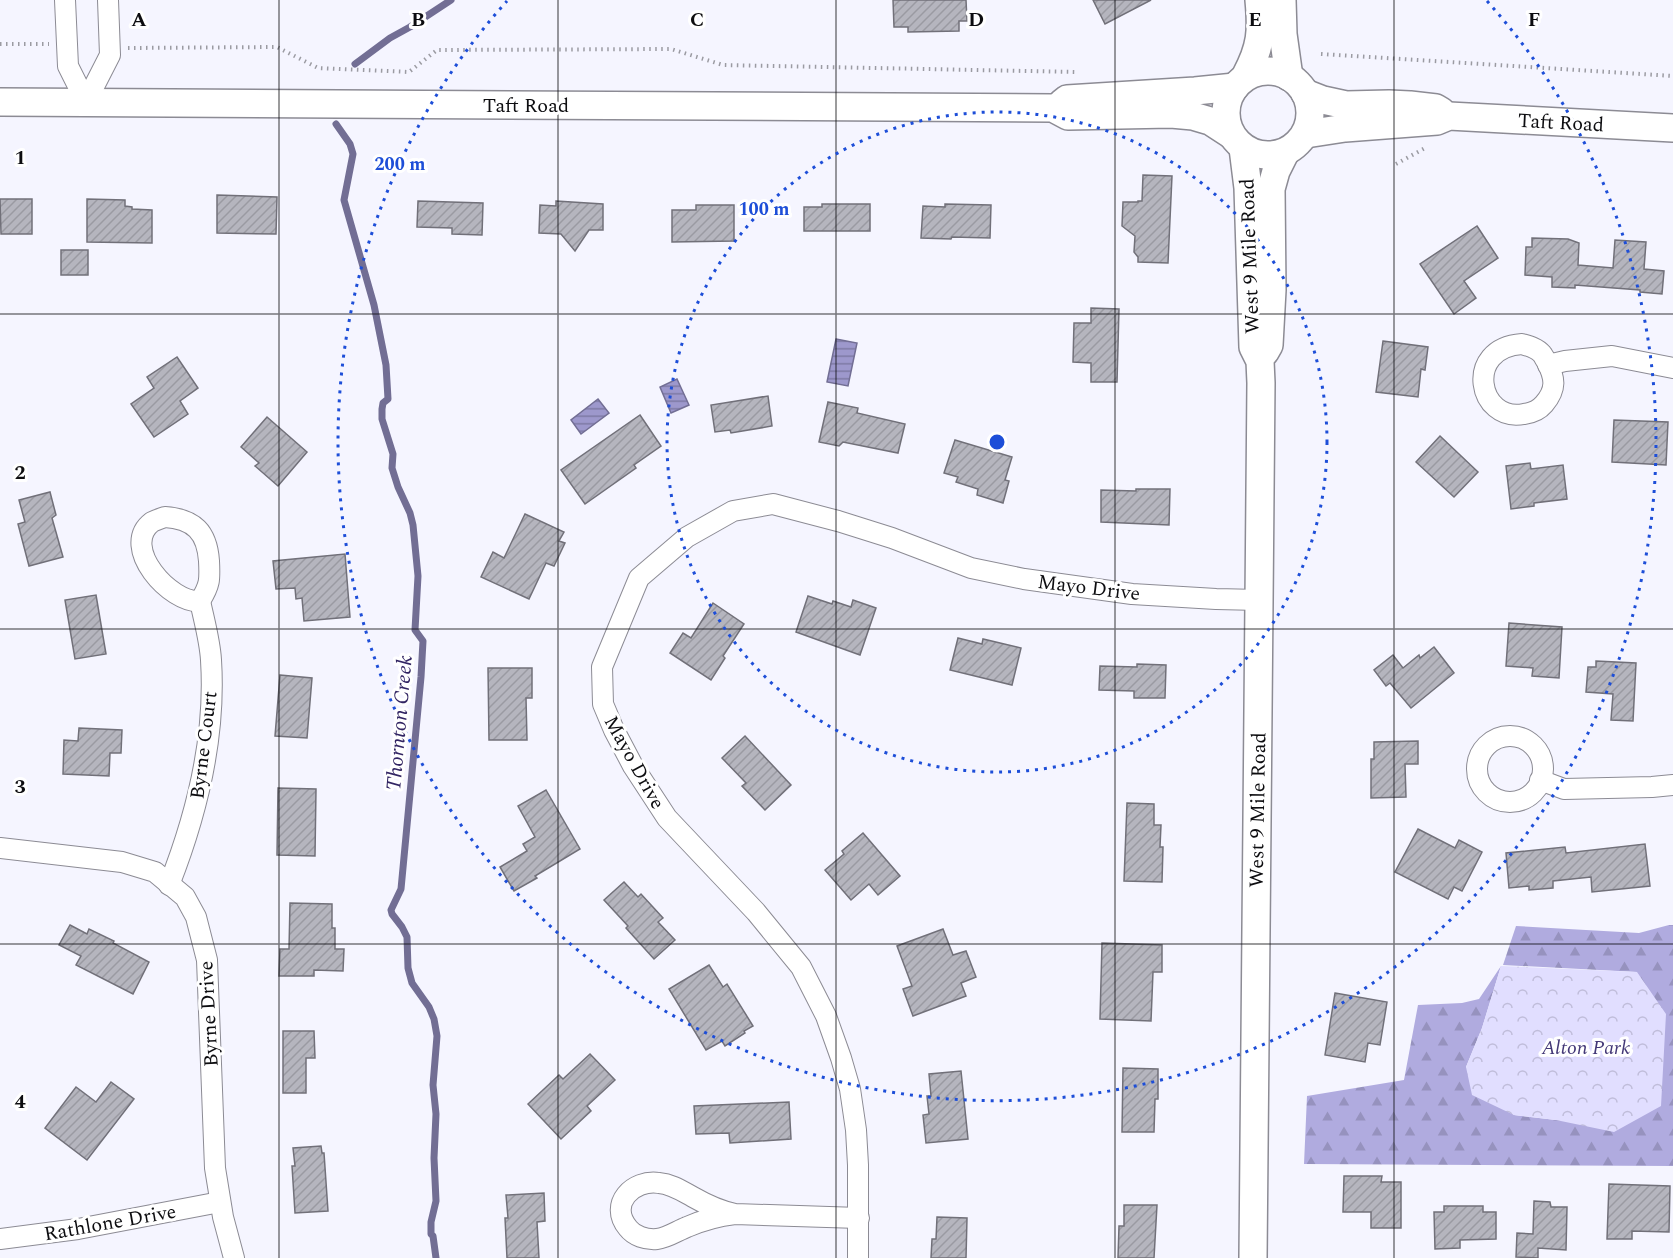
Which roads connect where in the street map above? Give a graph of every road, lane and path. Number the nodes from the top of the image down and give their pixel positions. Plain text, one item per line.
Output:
1 (65, 0) edge
2 (108, 0) edge
3 (1259, 0) edge
4 (1282, 0) edge
5 (0, 44) edge
6 (67, 44) junction
7 (110, 48) junction
8 (1321, 54) dead end
9 (1085, 73) dead end
10 (1673, 76) edge
11 (1240, 81) junction
12 (1297, 85) junction
13 (0, 102) edge
14 (86, 102) junction
15 (1053, 108) junction
16 (1449, 116) junction
17 (1673, 128) edge
18 (1306, 134) junction
19 (1236, 141) junction
20 (1285, 153) junction
21 (1260, 361) junction
22 (1548, 365) dead end
23 (1673, 368) edge
24 (1259, 600) junction
25 (200, 601) dead end
26 (1540, 780) dead end
27 (1673, 785) edge
28 (0, 848) edge
29 (169, 885) junction
30 (220, 1202) junction
31 (735, 1214) junction
32 (859, 1218) junction
33 (0, 1239) edge
34 (234, 1258) edge
35 (858, 1258) edge
36 (1253, 1258) edge

1 - 6 street
2 - 7 street
3 - 11 street
4 - 12 street
5 - 6 path
6 - 14 street
7 - 9 path
7 - 14 street
8 - 10 path
11 - 12 street
11 - 15 street, Taft Road
11 - 19 street
12 - 16 street, Taft Road
12 - 18 street
13 - 14 street, Taft Road
14 - 15 street, Taft Road
15 - 19 street, Taft Road
16 - 17 street, Taft Road
16 - 18 street, Taft Road
18 - 20 street
19 - 20 street
19 - 21 street, West 9 Mile Road
20 - 21 street, West 9 Mile Road
21 - 24 street, West 9 Mile Road
22 - 23 street
24 - 32 street, Mayo Drive
24 - 36 street, West 9 Mile Road
25 - 29 street, Byrne Court
26 - 27 street
28 - 29 street, Byrne Drive
29 - 30 street, Byrne Drive
30 - 33 street, Rathlone Drive
30 - 34 street, Byrne Drive
31 - 31 street
31 - 32 street
32 - 35 street, Mayo Drive

